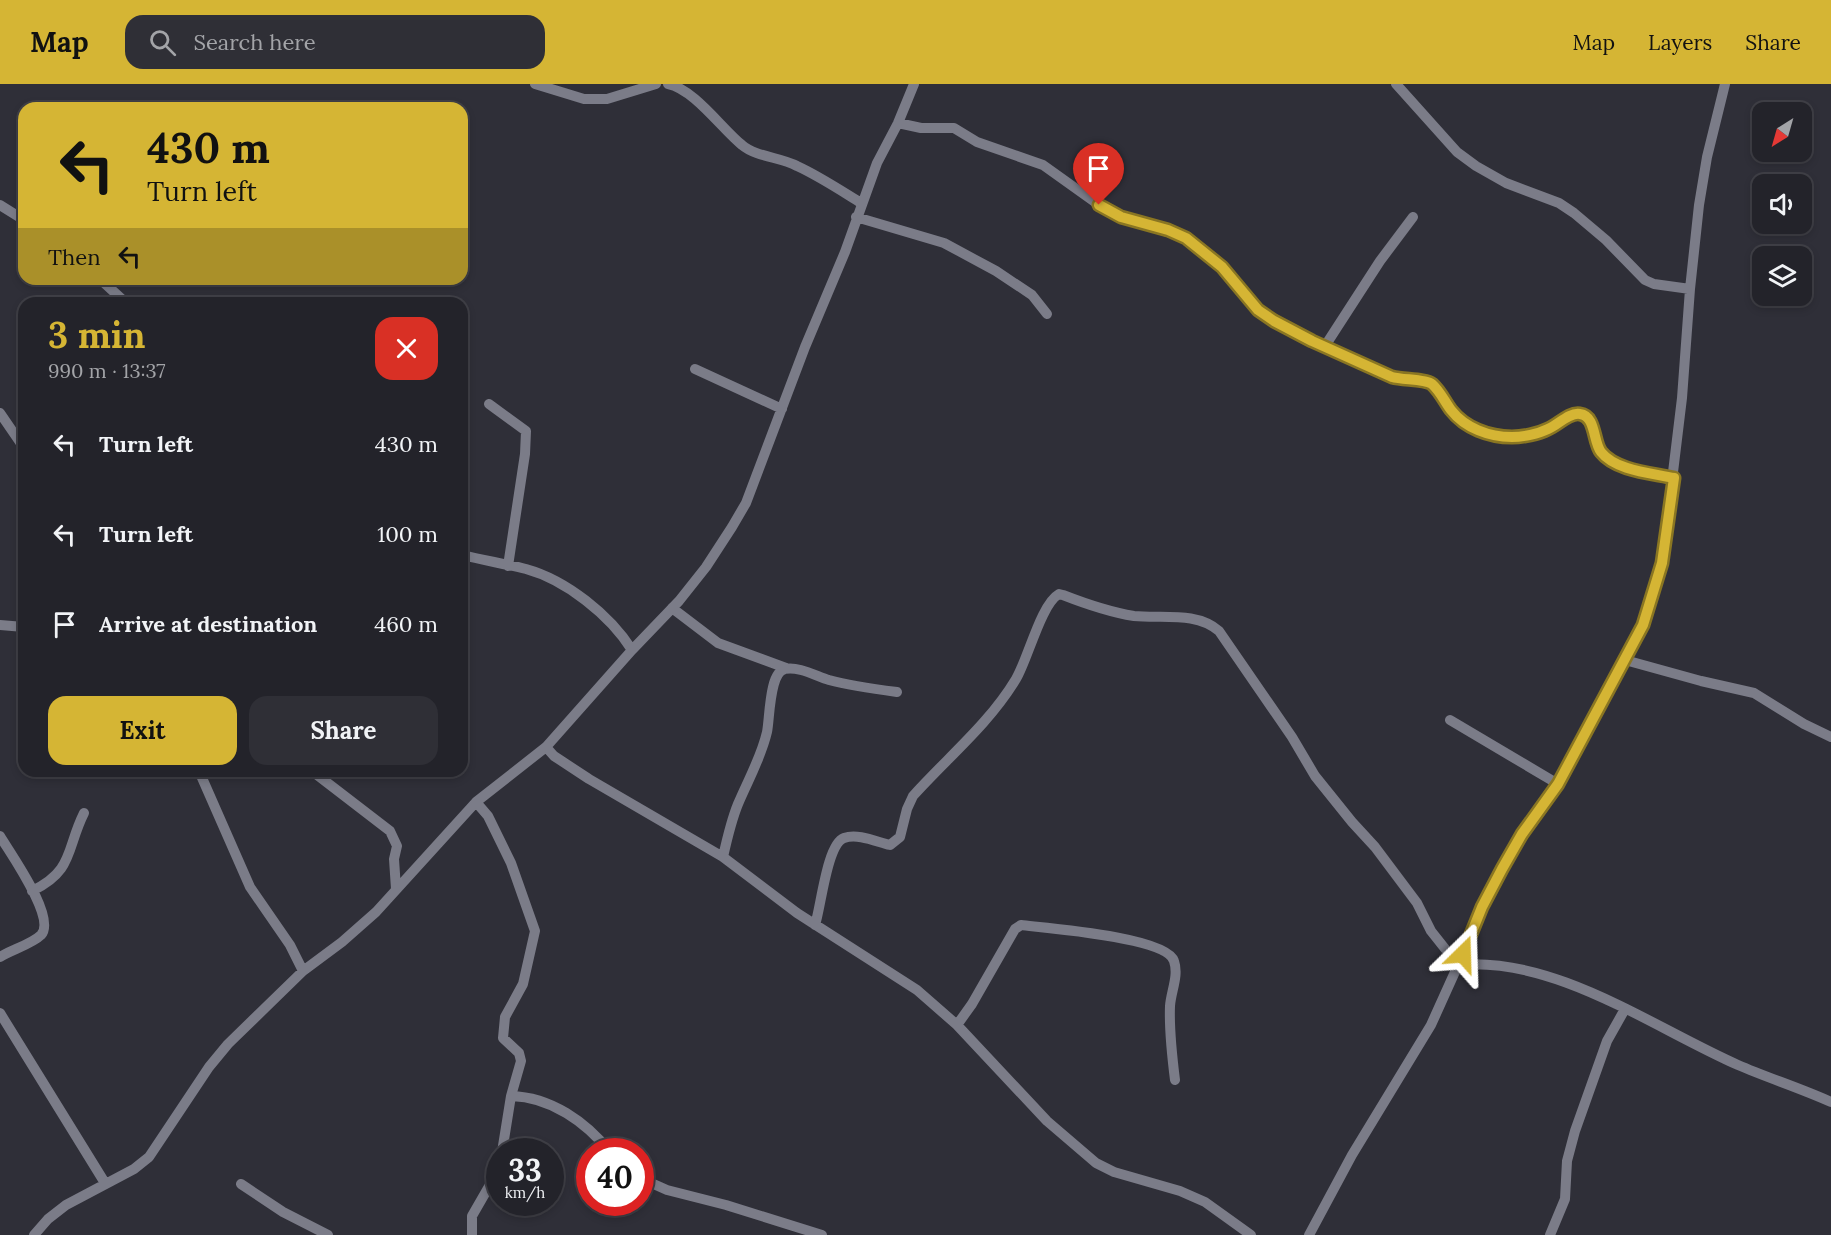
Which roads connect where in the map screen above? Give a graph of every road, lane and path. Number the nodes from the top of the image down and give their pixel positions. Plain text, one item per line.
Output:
1 (535, 84) edge
2 (656, 84) edge
3 (669, 84) edge
4 (914, 84) edge
5 (1396, 84) edge
6 (1725, 84) edge
7 (898, 123) junction
8 (861, 203) junction
9 (0, 205) edge
10 (18, 216) edge
11 (856, 217) junction
12 (1413, 217) dead end
13 (106, 285) edge
14 (1690, 289) junction
15 (120, 297) edge
16 (1047, 314) dead end
17 (1325, 346) junction
18 (695, 369) dead end
19 (489, 404) dead end
20 (782, 409) junction
21 (0, 413) edge
22 (18, 439) edge
23 (1674, 478) junction
24 (468, 556) edge
25 (508, 566) junction
26 (672, 608) junction
27 (0, 625) edge
28 (18, 626) edge
29 (632, 650) junction
30 (1625, 660) junction
31 (786, 669) junction
32 (897, 692) dead end
33 (1450, 720) dead end
34 (1831, 737) edge
35 (546, 747) junction
36 (202, 777) edge
37 (320, 777) edge
38 (1558, 784) junction
39 (476, 802) junction
40 (84, 813) dead end
41 (0, 836) edge
42 (723, 857) junction
43 (396, 889) junction
44 (32, 891) junction
45 (815, 925) junction
46 (0, 957) edge
47 (1458, 965) junction
48 (303, 971) junction
49 (1625, 1009) junction
50 (0, 1013) edge
51 (957, 1025) junction
52 (1175, 1080) dead end
53 (512, 1096) junction
54 (1831, 1102) edge
55 (504, 1138) edge
56 (599, 1138) edge
57 (105, 1183) junction
58 (241, 1184) dead end
59 (654, 1184) edge
60 (486, 1192) edge
61 (34, 1235) edge
62 (328, 1235) edge
63 (472, 1235) edge
64 (822, 1235) edge
65 (1251, 1235) edge
66 (1309, 1235) edge
67 (1550, 1235) edge

1 - 2 street
3 - 8 street
4 - 7 street
5 - 14 street
6 - 14 street
7 - 8 street
7 - 17 street
8 - 11 street
9 - 10 street
11 - 16 street
11 - 20 street
12 - 17 street
13 - 15 street
14 - 23 street
17 - 23 street
18 - 20 street
19 - 25 street
20 - 26 street
21 - 22 street
23 - 30 street
24 - 25 street
25 - 29 street
26 - 29 street
26 - 31 street
27 - 28 street
29 - 35 street
30 - 34 street
30 - 38 street
31 - 32 street
31 - 42 street
33 - 38 street
35 - 39 street
35 - 42 street
36 - 48 street
37 - 43 street
38 - 47 street
39 - 43 street
39 - 53 street
40 - 44 street
41 - 44 street
42 - 45 street
43 - 48 street
44 - 46 street
45 - 47 street
45 - 51 street
47 - 49 street
47 - 66 street
48 - 57 street
49 - 54 street
49 - 67 street
50 - 57 street
51 - 52 street
51 - 65 street
53 - 55 street
53 - 56 street
57 - 61 street
58 - 62 street
59 - 64 street
60 - 63 street

